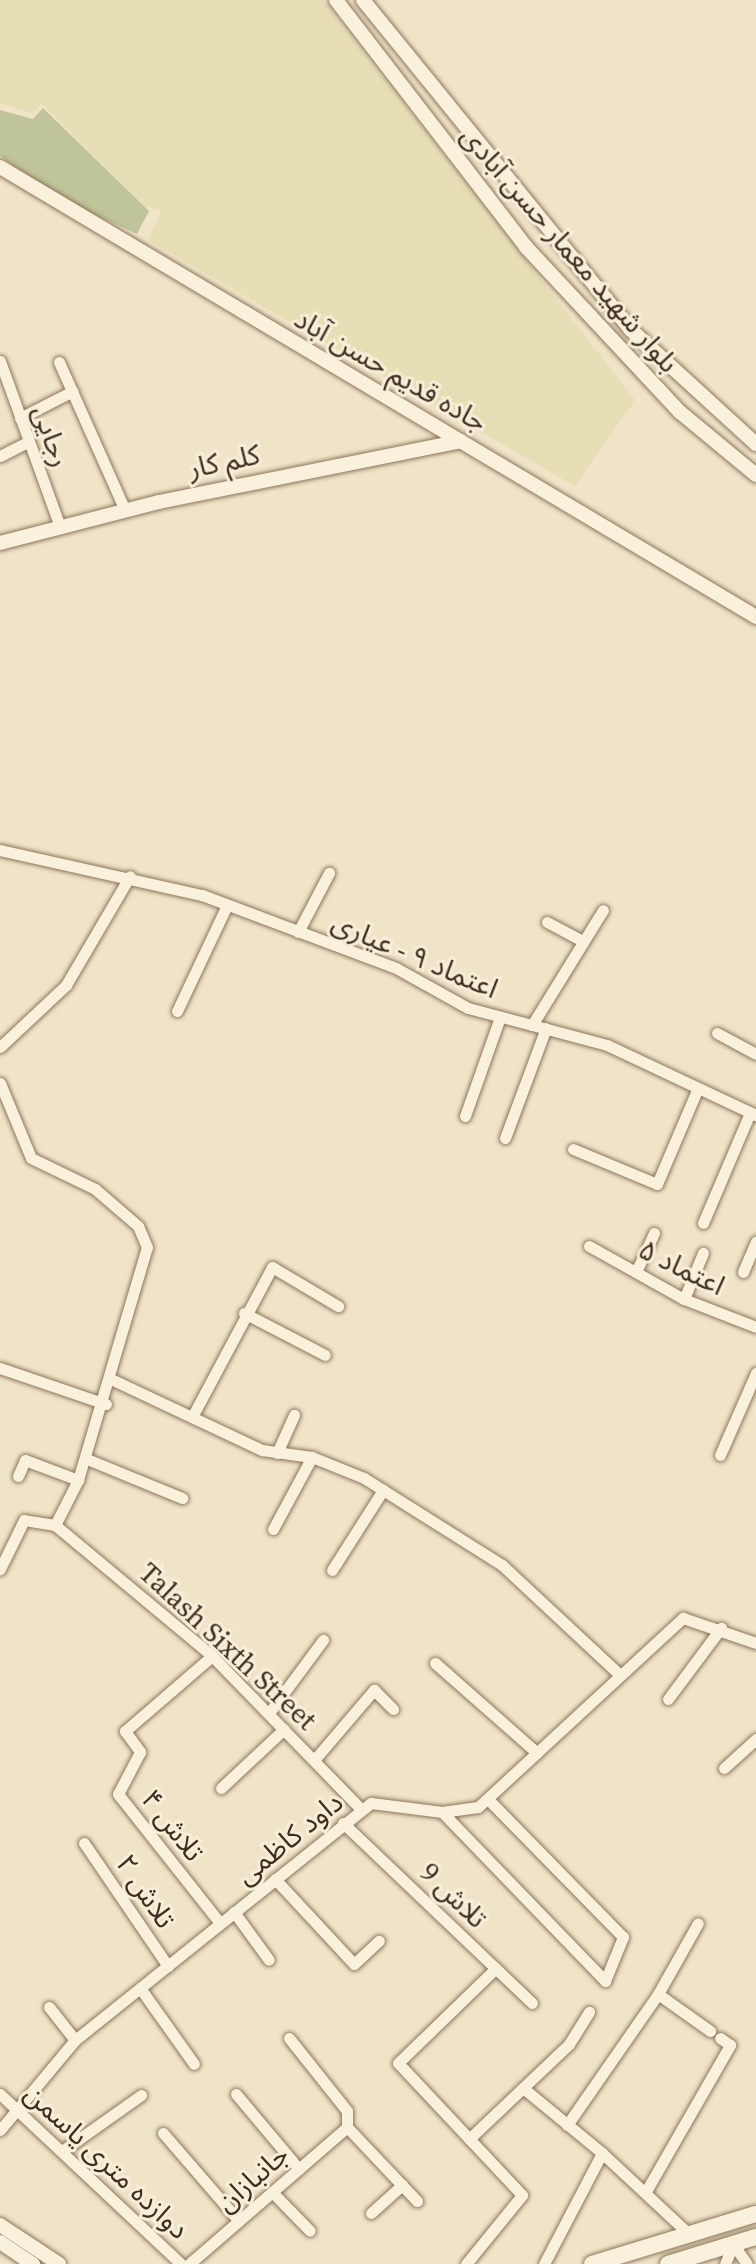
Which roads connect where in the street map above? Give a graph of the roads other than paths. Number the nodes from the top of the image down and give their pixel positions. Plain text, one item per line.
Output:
1 (336, 0) edge
2 (363, 0) edge
3 (0, 167) edge
4 (0, 361) edge
5 (59, 362) dead end
6 (73, 391) junction
7 (20, 418) junction
8 (461, 441) junction
9 (27, 442) junction
10 (756, 444) edge
11 (0, 456) edge
12 (756, 475) edge
13 (125, 510) junction
14 (60, 527) junction
15 (0, 543) edge
16 (756, 617) edge
17 (0, 850) edge
18 (329, 873) dead end
19 (130, 876) junction
20 (227, 905) junction
21 (603, 910) dead end
22 (547, 922) dead end
23 (298, 932) junction
24 (582, 941) junction
25 (177, 1011) dead end
26 (500, 1017) junction
27 (532, 1025) junction
28 (546, 1028) junction
29 (717, 1033) dead end
30 (0, 1047) edge
31 (756, 1054) edge
32 (0, 1083) edge
33 (697, 1090) junction
34 (753, 1114) edge
35 (465, 1116) dead end
36 (505, 1138) dead end
37 (573, 1149) dead end
38 (703, 1223) dead end
39 (654, 1233) dead end
40 (756, 1242) edge
41 (589, 1246) dead end
42 (703, 1253) dead end
43 (636, 1272) junction
44 (743, 1272) dead end
45 (684, 1299) junction
46 (338, 1306) dead end
47 (244, 1313) junction
48 (756, 1327) edge
49 (325, 1355) dead end
50 (0, 1368) edge
51 (756, 1373) edge
52 (113, 1380) junction
53 (106, 1404) junction
54 (294, 1415) dead end
55 (192, 1417) junction
56 (277, 1453) junction
57 (720, 1455) dead end
58 (312, 1457) junction
59 (87, 1459) junction
60 (18, 1476) dead end
61 (78, 1480) junction
62 (383, 1490) junction
63 (182, 1498) dead end
64 (55, 1525) junction
65 (273, 1529) dead end
66 (0, 1569) edge
67 (332, 1570) dead end
68 (721, 1628) junction
69 (323, 1640) dead end
70 (756, 1643) edge
71 (212, 1656) junction
72 (435, 1663) dead end
73 (619, 1674) junction
74 (668, 1699) dead end
75 (393, 1709) dead end
76 (269, 1713) junction
77 (284, 1729) junction
78 (756, 1739) edge
79 (537, 1753) junction
80 (315, 1759) junction
81 (724, 1768) dead end
82 (221, 1788) dead end
83 (489, 1800) junction
84 (361, 1809) junction
85 (442, 1812) junction
86 (343, 1823) junction
87 (84, 1843) dead end
88 (275, 1879) junction
89 (234, 1912) junction
90 (220, 1923) junction
91 (698, 1923) dead end
92 (379, 1941) dead end
93 (269, 1960) dead end
94 (168, 1966) junction
95 (496, 1968) junction
96 (140, 1988) junction
97 (658, 1994) junction
98 (532, 2003) dead end
99 (49, 2007) dead end
100 (589, 2012) dead end
101 (710, 2031) dead end
102 (289, 2038) dead end
103 (720, 2038) dead end
104 (75, 2040) junction
105 (194, 2064) dead end
106 (523, 2088) junction
107 (0, 2094) edge
108 (236, 2094) dead end
109 (141, 2095) dead end
110 (17, 2108) junction
111 (567, 2125) junction
112 (347, 2127) junction
113 (0, 2130) edge
114 (163, 2133) dead end
115 (469, 2139) junction
116 (62, 2151) junction
117 (602, 2153) junction
118 (299, 2169) junction
119 (402, 2185) junction
120 (272, 2192) junction
121 (645, 2193) junction
122 (417, 2201) dead end
123 (371, 2213) dead end
124 (756, 2214) edge
125 (239, 2221) junction
126 (0, 2225) edge
127 (310, 2231) dead end
128 (690, 2235) junction
129 (756, 2237) edge
130 (0, 2242) edge
131 (733, 2244) junction
132 (33, 2264) edge
133 (59, 2264) edge
134 (181, 2264) edge
135 (189, 2264) edge
136 (466, 2264) edge
137 (544, 2264) edge
138 (592, 2264) edge
139 (670, 2264) edge
140 (725, 2264) edge
141 (747, 2264) edge

1 - 12 street, بلوار شهید معمار حسن آبادی
2 - 10 street, بلوار شهید معمار حسن آبادی
3 - 8 street, جاده قدیم حسن آباد
4 - 7 street, رجایی
5 - 6 street
6 - 7 street
6 - 13 street
7 - 9 street, رجایی
8 - 13 street, کلم کار
8 - 16 street, جاده قدیم حسن آباد
9 - 11 street
9 - 14 street, رجایی
13 - 14 street, کلم کار
14 - 15 street, کلم کار
17 - 19 street, اعتماد ۹ - عیاری
18 - 23 street
19 - 20 street, اعتماد ۹ - عیاری
19 - 30 street
20 - 23 street, اعتماد ۹ - عیاری
20 - 25 street
21 - 24 street
22 - 24 street
23 - 26 street, اعتماد ۹ - عیاری
24 - 27 street
26 - 27 street, اعتماد ۹ - عیاری
26 - 35 street
27 - 28 street, اعتماد ۹ - عیاری
28 - 33 street, اعتماد ۹ - عیاری
28 - 36 street
29 - 31 street
32 - 52 street
33 - 34 street, اعتماد ۹ - عیاری
33 - 37 street
34 - 38 street
39 - 43 street
40 - 44 street
41 - 43 street, اعتماد ۵
42 - 45 street
43 - 45 street, اعتماد ۵
45 - 48 street, اعتماد ۵
46 - 47 street
47 - 49 street
47 - 55 street
50 - 53 street
51 - 57 street
52 - 53 street
52 - 55 street
53 - 59 street
54 - 56 street
55 - 56 street
56 - 58 street
58 - 62 street
58 - 65 street
59 - 61 street
59 - 63 street
60 - 61 street
61 - 64 street
62 - 67 street
62 - 73 street
64 - 66 street
64 - 71 street, Talash Sixth Street
68 - 70 street, داود کاظمی
68 - 73 street, داود کاظمی
68 - 74 street
69 - 76 street
71 - 76 street, Talash Sixth Street
71 - 90 street, تلاش ۴
72 - 79 street
73 - 79 street, داود کاظمی
75 - 80 street
76 - 77 street, Talash Sixth Street
77 - 80 street, Talash Sixth Street
77 - 82 street
78 - 81 street
79 - 83 street, داود کاظمی
80 - 84 street, Talash Sixth Street
83 - 85 street, داود کاظمی
83 - 85 street
84 - 85 street, داود کاظمی
84 - 86 street, داود کاظمی
86 - 88 street, داود کاظمی
86 - 95 street, تلاش 9
87 - 94 street, تلاش ۲
88 - 89 street, داود کاظمی
88 - 92 street
89 - 90 street, داود کاظمی
89 - 93 street
90 - 94 street, داود کاظمی
91 - 97 street
94 - 96 street, داود کاظمی
95 - 98 street, تلاش 9
95 - 115 street
96 - 104 street, داود کاظمی
96 - 105 street
97 - 101 street
97 - 111 street
99 - 104 street
100 - 106 street
102 - 112 street
103 - 121 street
104 - 110 street, داود کاظمی
106 - 111 street
106 - 115 street
107 - 110 street, دوازده متری یاسمن
108 - 118 street
109 - 116 street
110 - 113 street, داود کاظمی
110 - 116 street, دوازده متری یاسمن
111 - 117 street
112 - 118 street, جانبازان
112 - 119 street
114 - 125 street
115 - 136 street
116 - 134 street, دوازده متری یاسمن
117 - 121 street
117 - 137 street
118 - 120 street, جانبازان
119 - 122 street
119 - 123 street
120 - 125 street, جانبازان
120 - 127 street
121 - 128 street
124 - 128 main road
125 - 135 street, جانبازان
126 - 133 street
128 - 138 main road
129 - 131 main road
130 - 132 street
131 - 139 main road
131 - 140 street
131 - 141 street

